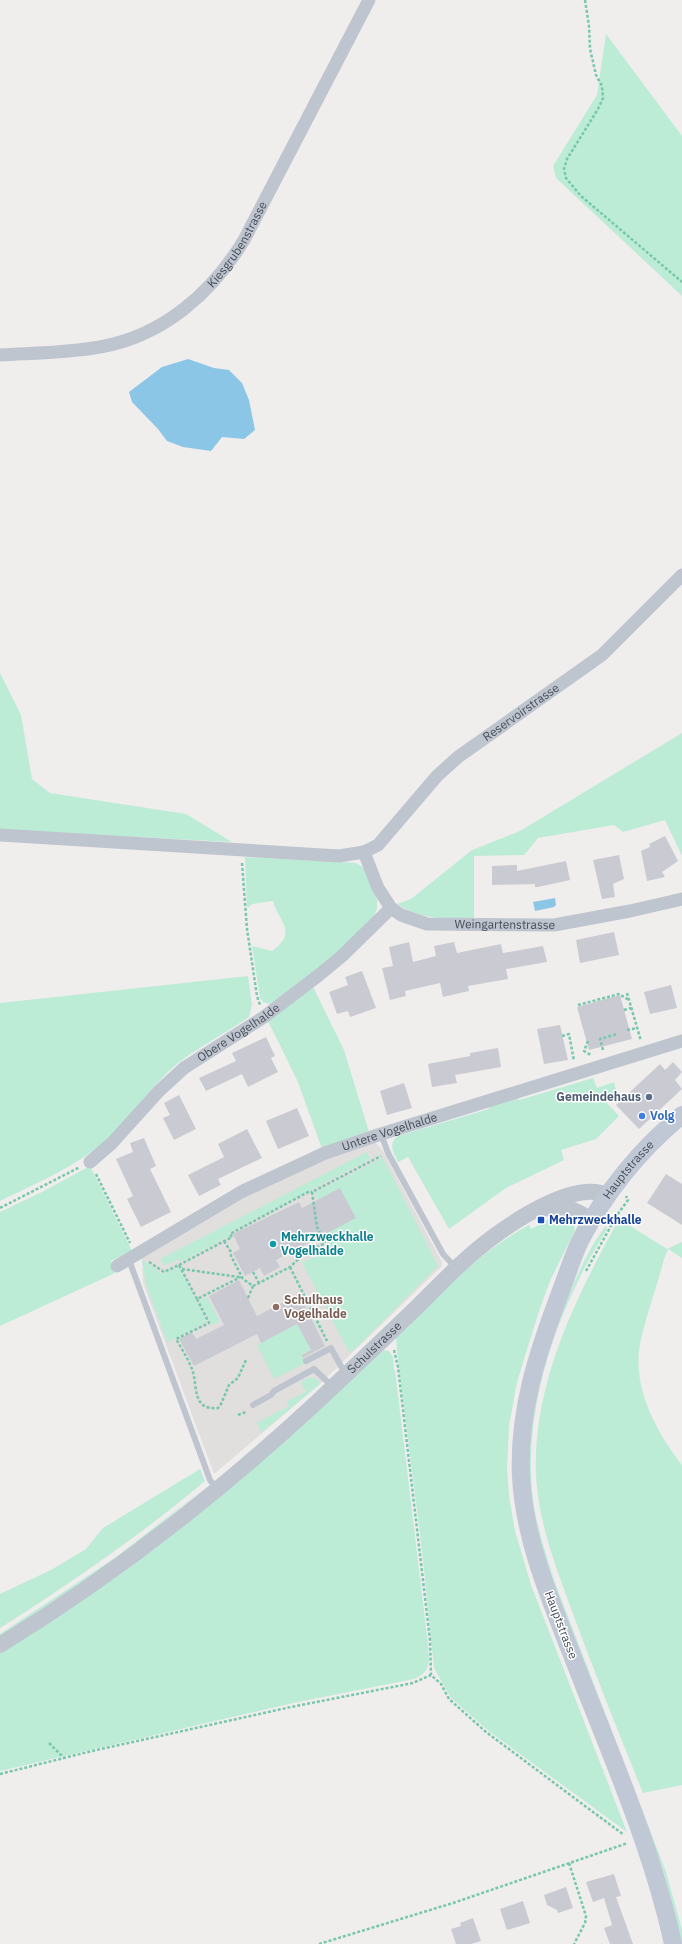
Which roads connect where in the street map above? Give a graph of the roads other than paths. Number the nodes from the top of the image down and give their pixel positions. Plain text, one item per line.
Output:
1 (369, 0) edge
2 (0, 355) edge
3 (682, 575) edge
4 (0, 835) edge
5 (364, 852) junction
6 (682, 899) edge
7 (391, 908) junction
8 (682, 1041) edge
9 (682, 1115) edge
10 (682, 1125) edge
11 (381, 1134) junction
12 (90, 1162) road end
13 (535, 1211) junction
14 (605, 1211) junction
15 (132, 1257) junction
16 (116, 1266) dead end
17 (456, 1268) junction
18 (306, 1361) dead end
19 (348, 1373) junction
20 (333, 1388) junction
21 (253, 1405) dead end
22 (217, 1490) junction
23 (0, 1645) edge
24 (673, 1944) edge

1 - 2 street, Kiesgrubenstrasse
3 - 5 street, Reservoirstrasse
4 - 5 street
5 - 7 street, Weingartenstrasse
6 - 7 street, Weingartenstrasse
7 - 12 street, Obere Vogelhalde
8 - 11 street, Untere Vogelhalde
9 - 14 main road, Hauptstrasse
10 - 14 main road, Hauptstrasse
11 - 15 street, Untere Vogelhalde
11 - 17 lane
13 - 14 street, Schulstrasse
13 - 14 street, Schulstrasse
13 - 17 street, Schulstrasse
14 - 24 main road, Hauptstrasse
15 - 16 street, Untere Vogelhalde
15 - 22 lane
17 - 19 street, Schulstrasse
18 - 19 lane
19 - 20 street, Schulstrasse
20 - 21 lane
20 - 22 street, Schulstrasse
22 - 23 street, Schulstrasse

